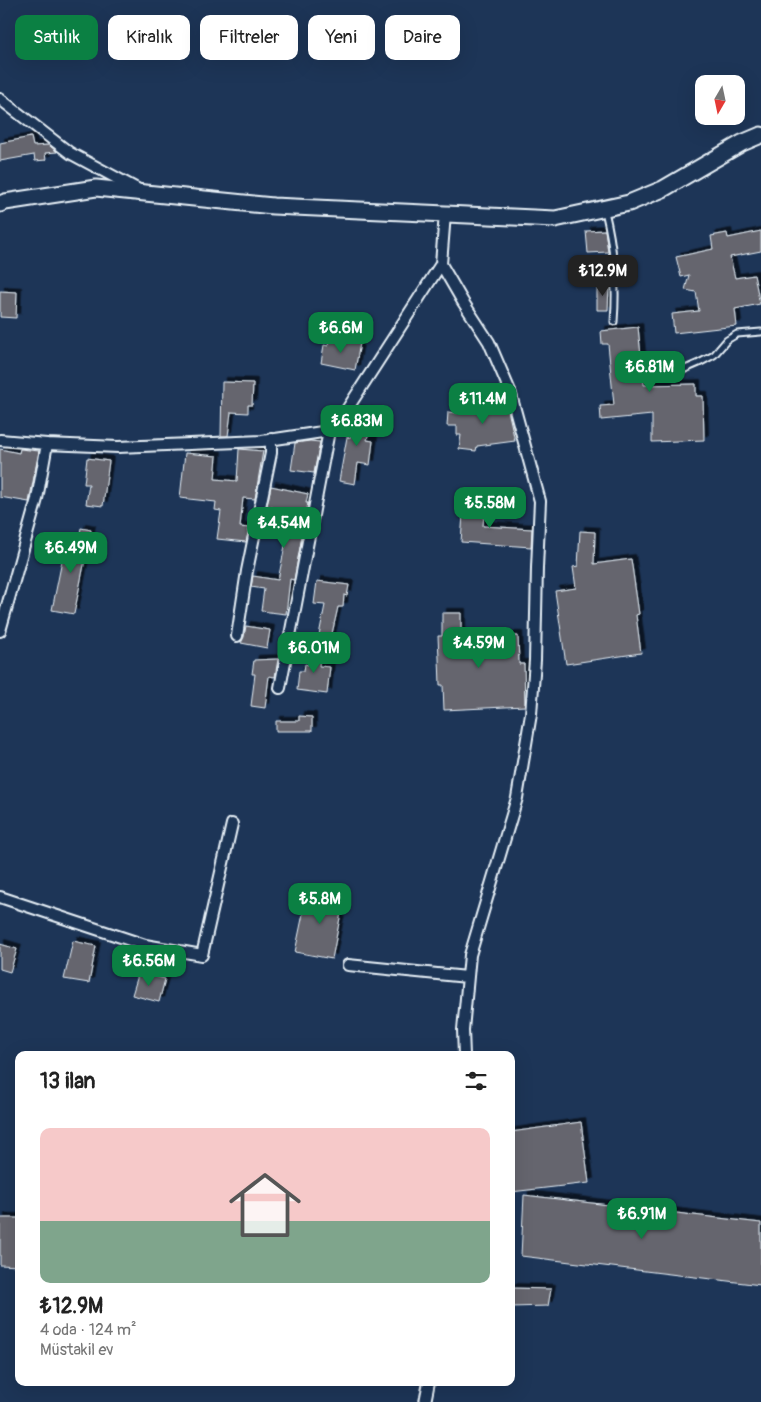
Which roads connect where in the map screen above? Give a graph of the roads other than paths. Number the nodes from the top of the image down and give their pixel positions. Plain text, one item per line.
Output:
1 (0, 100) edge
2 (761, 135) edge
3 (145, 193) junction
4 (0, 204) edge
5 (604, 208) junction
6 (445, 214) junction
7 (441, 264) junction
8 (614, 322) dead end
9 (761, 332) edge
10 (676, 373) dead end
11 (329, 431) junction
12 (0, 440) edge
13 (271, 440) junction
14 (48, 444) junction
15 (0, 631) edge
16 (237, 636) dead end
17 (280, 688) dead end
18 (232, 824) dead end
19 (0, 896) edge
20 (348, 965) dead end
21 (467, 977) junction
22 (464, 1051) edge
23 (428, 1386) edge
24 (425, 1402) edge

1 - 3 street
2 - 5 street
3 - 4 street
3 - 6 street
5 - 6 street
5 - 8 lane
6 - 7 street
7 - 11 street
7 - 21 street
9 - 10 lane
11 - 13 street
11 - 17 street
12 - 14 street
13 - 14 street
13 - 16 street
14 - 15 street
18 - 19 street
20 - 21 street
21 - 22 street
23 - 24 street

